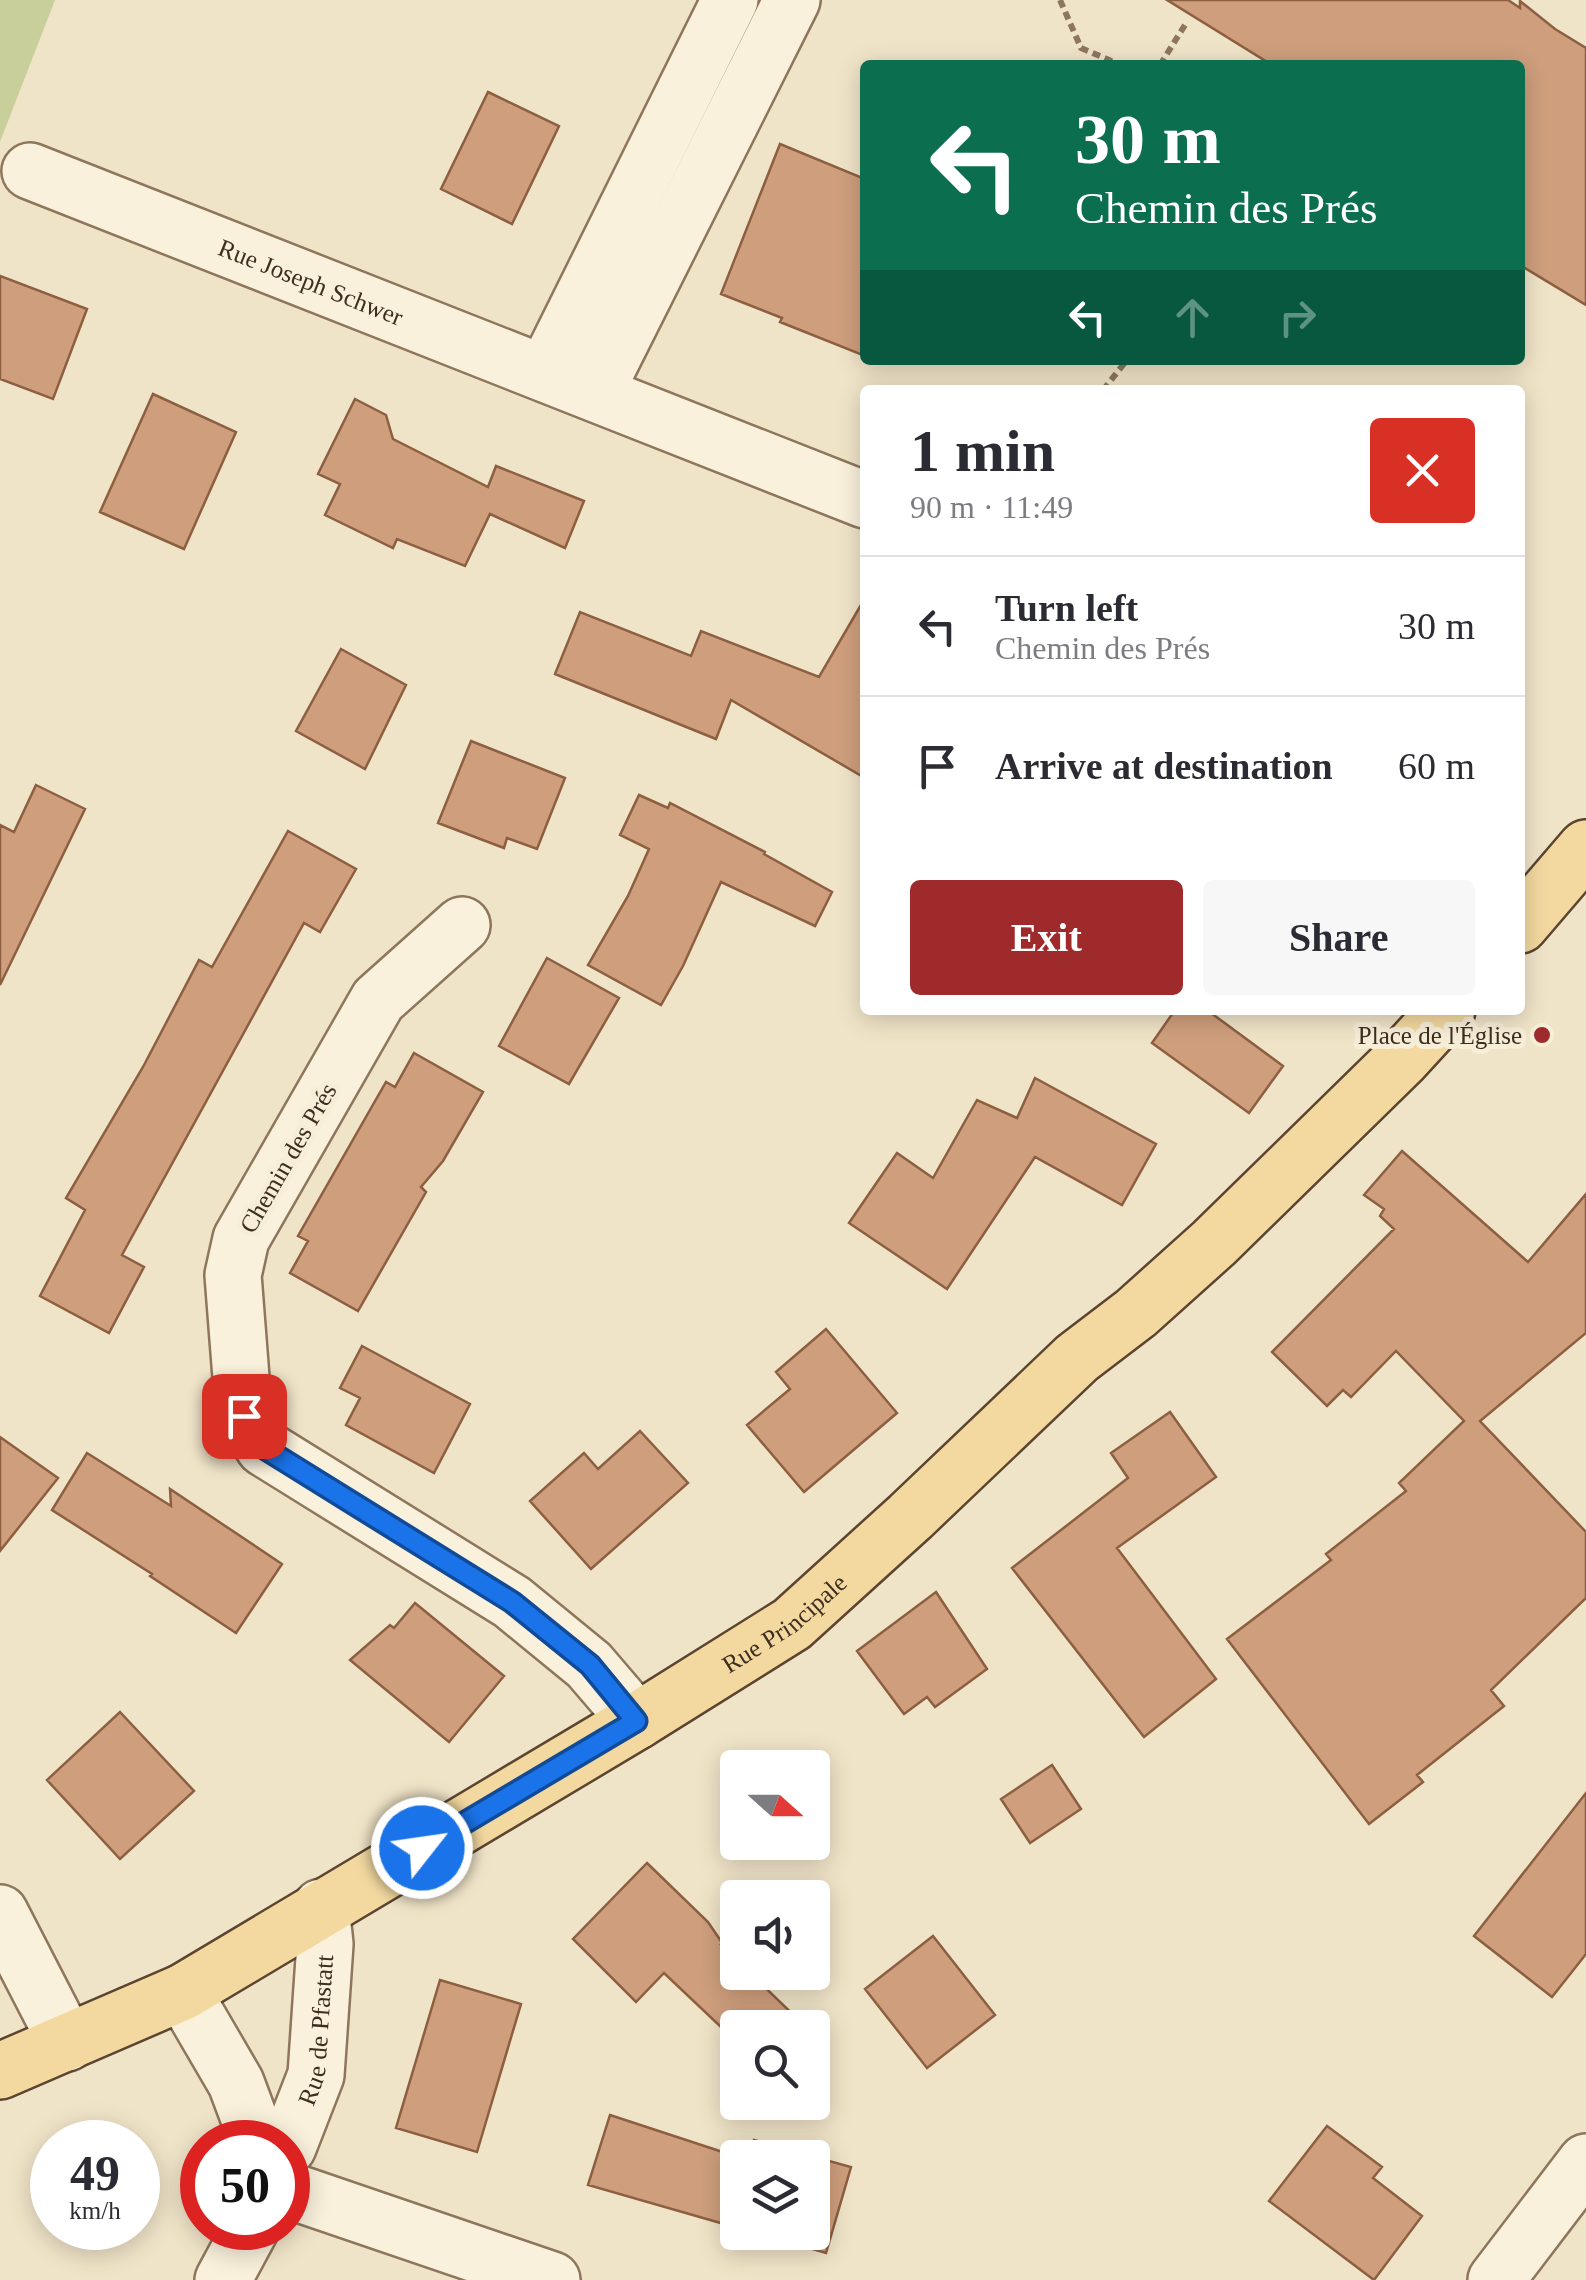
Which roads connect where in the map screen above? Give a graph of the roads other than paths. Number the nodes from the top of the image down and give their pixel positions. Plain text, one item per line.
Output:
1 (730, 0) edge
2 (792, 0) edge
3 (30, 171) dead end
4 (545, 373) junction
5 (595, 393) junction
6 (860, 498) edge
7 (1586, 848) edge
8 (1525, 920) edge
9 (462, 926) dead end
10 (1442, 1015) edge
11 (636, 1721) junction
12 (321, 1907) junction
13 (0, 1913) edge
14 (183, 1992) junction
15 (67, 2043) junction
16 (0, 2071) edge
17 (250, 2120) edge
18 (299, 2120) edge
19 (1586, 2162) edge
20 (310, 2198) edge
21 (239, 2250) edge
22 (223, 2280) edge
23 (552, 2280) edge
24 (1496, 2280) edge

1 - 4 street
2 - 5 street
3 - 4 street, Rue Joseph Schwer
4 - 5 street, Rue Joseph Schwer
5 - 6 street, Rue Joseph Schwer
7 - 8 main road
9 - 11 street, Chemin des Prés
10 - 11 main road, Rue Principale
11 - 12 main road, Rue Principale
12 - 14 main road, Rue Principale
12 - 18 street, Rue de Pfastatt
13 - 15 street
14 - 15 main road, Rue Principale
14 - 17 street
15 - 16 main road, Rue Principale
19 - 24 street
20 - 23 street
21 - 22 street

